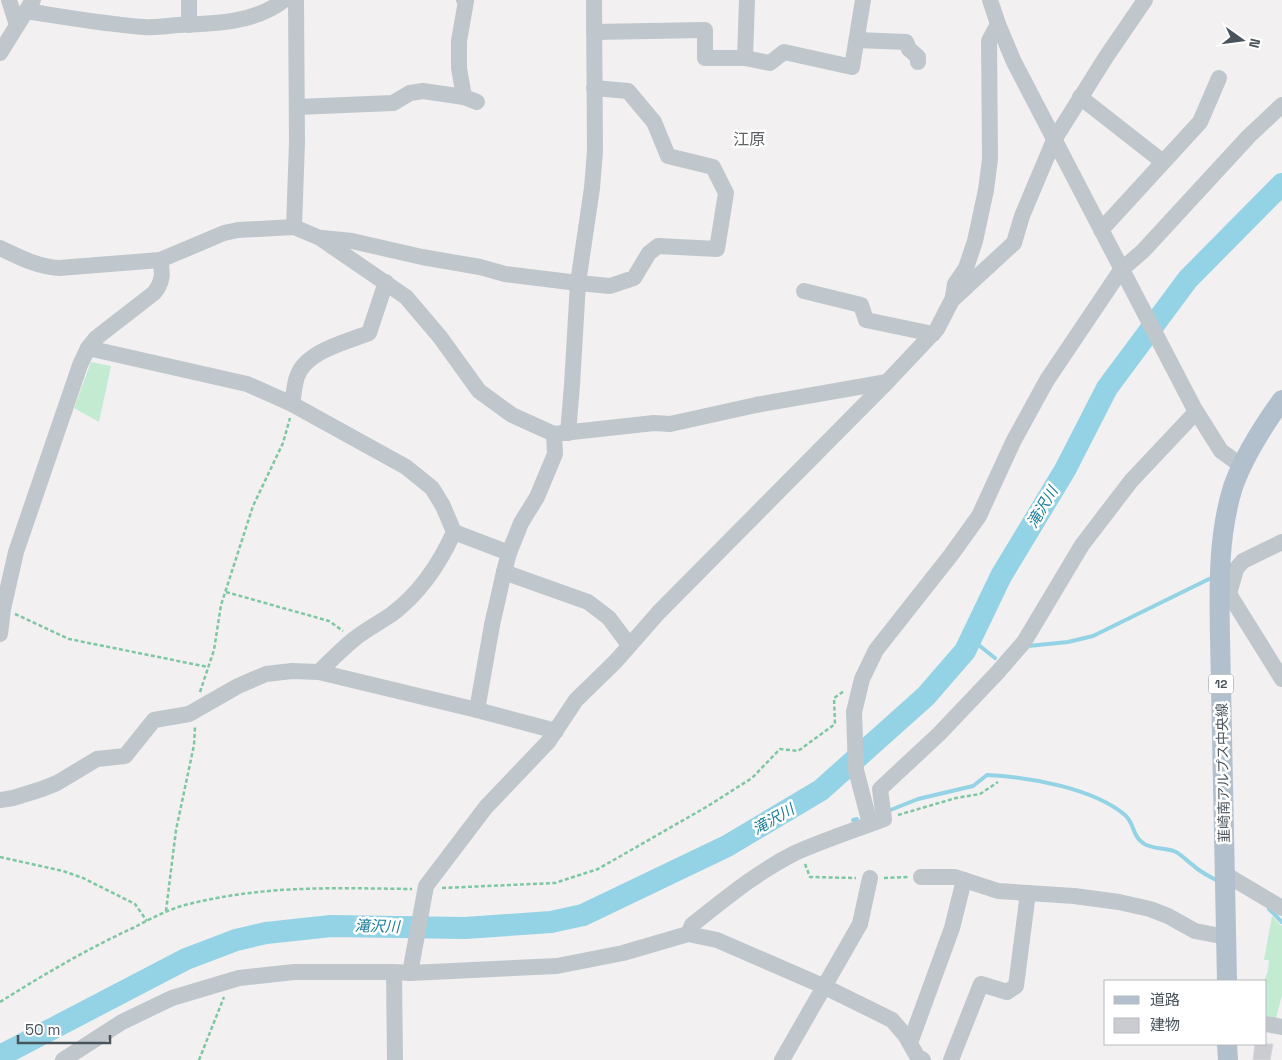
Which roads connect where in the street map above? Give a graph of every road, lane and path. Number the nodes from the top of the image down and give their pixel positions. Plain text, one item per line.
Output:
1 (9, 0) edge
2 (189, 0) edge
3 (284, 0) edge
4 (296, 0) edge
5 (464, 0) edge
6 (594, 0) edge
7 (747, 0) edge
8 (864, 0) edge
9 (990, 0) edge
10 (1145, 0) edge
11 (25, 12) edge
12 (998, 24) junction
13 (189, 25) junction
14 (594, 32) junction
15 (857, 40) junction
16 (0, 53) edge
17 (746, 58) junction
18 (918, 62) dead end
19 (1219, 78) dead end
20 (594, 88) junction
21 (1080, 98) junction
22 (1282, 105) edge
23 (297, 106) junction
24 (1054, 140) junction
25 (1163, 162) junction
26 (294, 227) junction
27 (1101, 230) junction
28 (320, 238) junction
29 (0, 250) edge
30 (160, 260) junction
31 (1125, 277) junction
32 (386, 282) junction
33 (578, 283) junction
34 (804, 291) dead end
35 (952, 300) junction
36 (933, 334) junction
37 (88, 348) junction
38 (888, 382) junction
39 (1282, 400) edge
40 (292, 404) junction
41 (1195, 410) junction
42 (561, 434) junction
43 (1242, 466) junction
44 (454, 532) junction
45 (1282, 542) edge
46 (509, 553) junction
47 (504, 572) junction
48 (1224, 588) junction
49 (225, 592) junction
50 (3, 609) junction
51 (0, 634) edge
52 (354, 640) junction
53 (629, 645) junction
54 (208, 667) junction
55 (319, 672) junction
56 (1282, 678) edge
57 (196, 710) junction
58 (477, 710) junction
59 (556, 731) junction
60 (998, 782) dead end
61 (0, 800) edge
62 (877, 822) junction
63 (800, 851) junction
64 (0, 856) edge
65 (1225, 874) junction
66 (921, 877) joint
67 (870, 878) junction
68 (964, 880) junction
69 (1028, 893) junction
70 (1282, 908) edge
71 (166, 912) dead end
72 (147, 921) dead end
73 (688, 934) junction
74 (1226, 937) junction
75 (405, 971) junction
76 (1227, 980) edge
77 (228, 981) junction
78 (823, 986) junction
79 (1267, 1024) edge
80 (1282, 1027) edge
81 (910, 1043) junction
82 (1227, 1045) edge
83 (63, 1060) edge
84 (199, 1060) edge
85 (396, 1060) edge
86 (782, 1060) edge
87 (923, 1060) edge
88 (951, 1060) edge
89 (1228, 1060) edge

1 - 11 street
2 - 13 street
3 - 13 street
4 - 23 street
5 - 23 street
6 - 14 street
7 - 17 street
8 - 15 street
9 - 12 street
10 - 21 street
11 - 13 street
11 - 16 street
12 - 24 street
12 - 35 street
14 - 17 street
14 - 20 street
15 - 17 street
15 - 18 street
19 - 25 street
20 - 33 street
20 - 33 street
21 - 24 street
21 - 25 street
22 - 31 street
23 - 26 street
24 - 27 street
24 - 35 street
25 - 27 street
26 - 28 street
26 - 30 street
27 - 31 street
28 - 32 street
28 - 33 street
29 - 30 street
30 - 37 street
31 - 41 street
31 - 62 street
32 - 40 street
32 - 42 street
33 - 42 street
34 - 36 street
35 - 36 street
36 - 38 street
37 - 40 street
37 - 50 street
38 - 42 street
38 - 53 street
39 - 43 main road, 韮崎南アルプス中央線 / 12
40 - 44 street
40 - 49 path
41 - 43 street
41 - 62 street
42 - 46 street
43 - 48 main road, 韮崎南アルプス中央線 / 12
44 - 46 street
44 - 52 street
45 - 48 street
46 - 47 street
47 - 53 street
47 - 58 street
48 - 56 street
48 - 65 main road, 韮崎南アルプス中央線 / 12
49 - 52 path
49 - 54 path
50 - 51 street
50 - 54 path
52 - 55 street
53 - 59 street
54 - 57 path
55 - 57 street
55 - 58 street
57 - 61 street
57 - 71 path
58 - 59 street
59 - 75 street
60 - 62 path
62 - 63 street
63 - 67 path
63 - 73 street
64 - 72 path
65 - 70 street
65 - 74 main road, 韮崎南アルプス中央線 / 12
66 - 67 path
66 - 68 street
67 - 78 street
68 - 69 street
68 - 81 street
69 - 74 street
69 - 88 street
73 - 75 street
73 - 78 street
74 - 76 main road, 韮崎南アルプス中央線 / 12
75 - 77 street
75 - 85 street
77 - 83 street
77 - 84 path
78 - 81 street
78 - 86 street
79 - 80 street
81 - 87 street
82 - 89 main road

